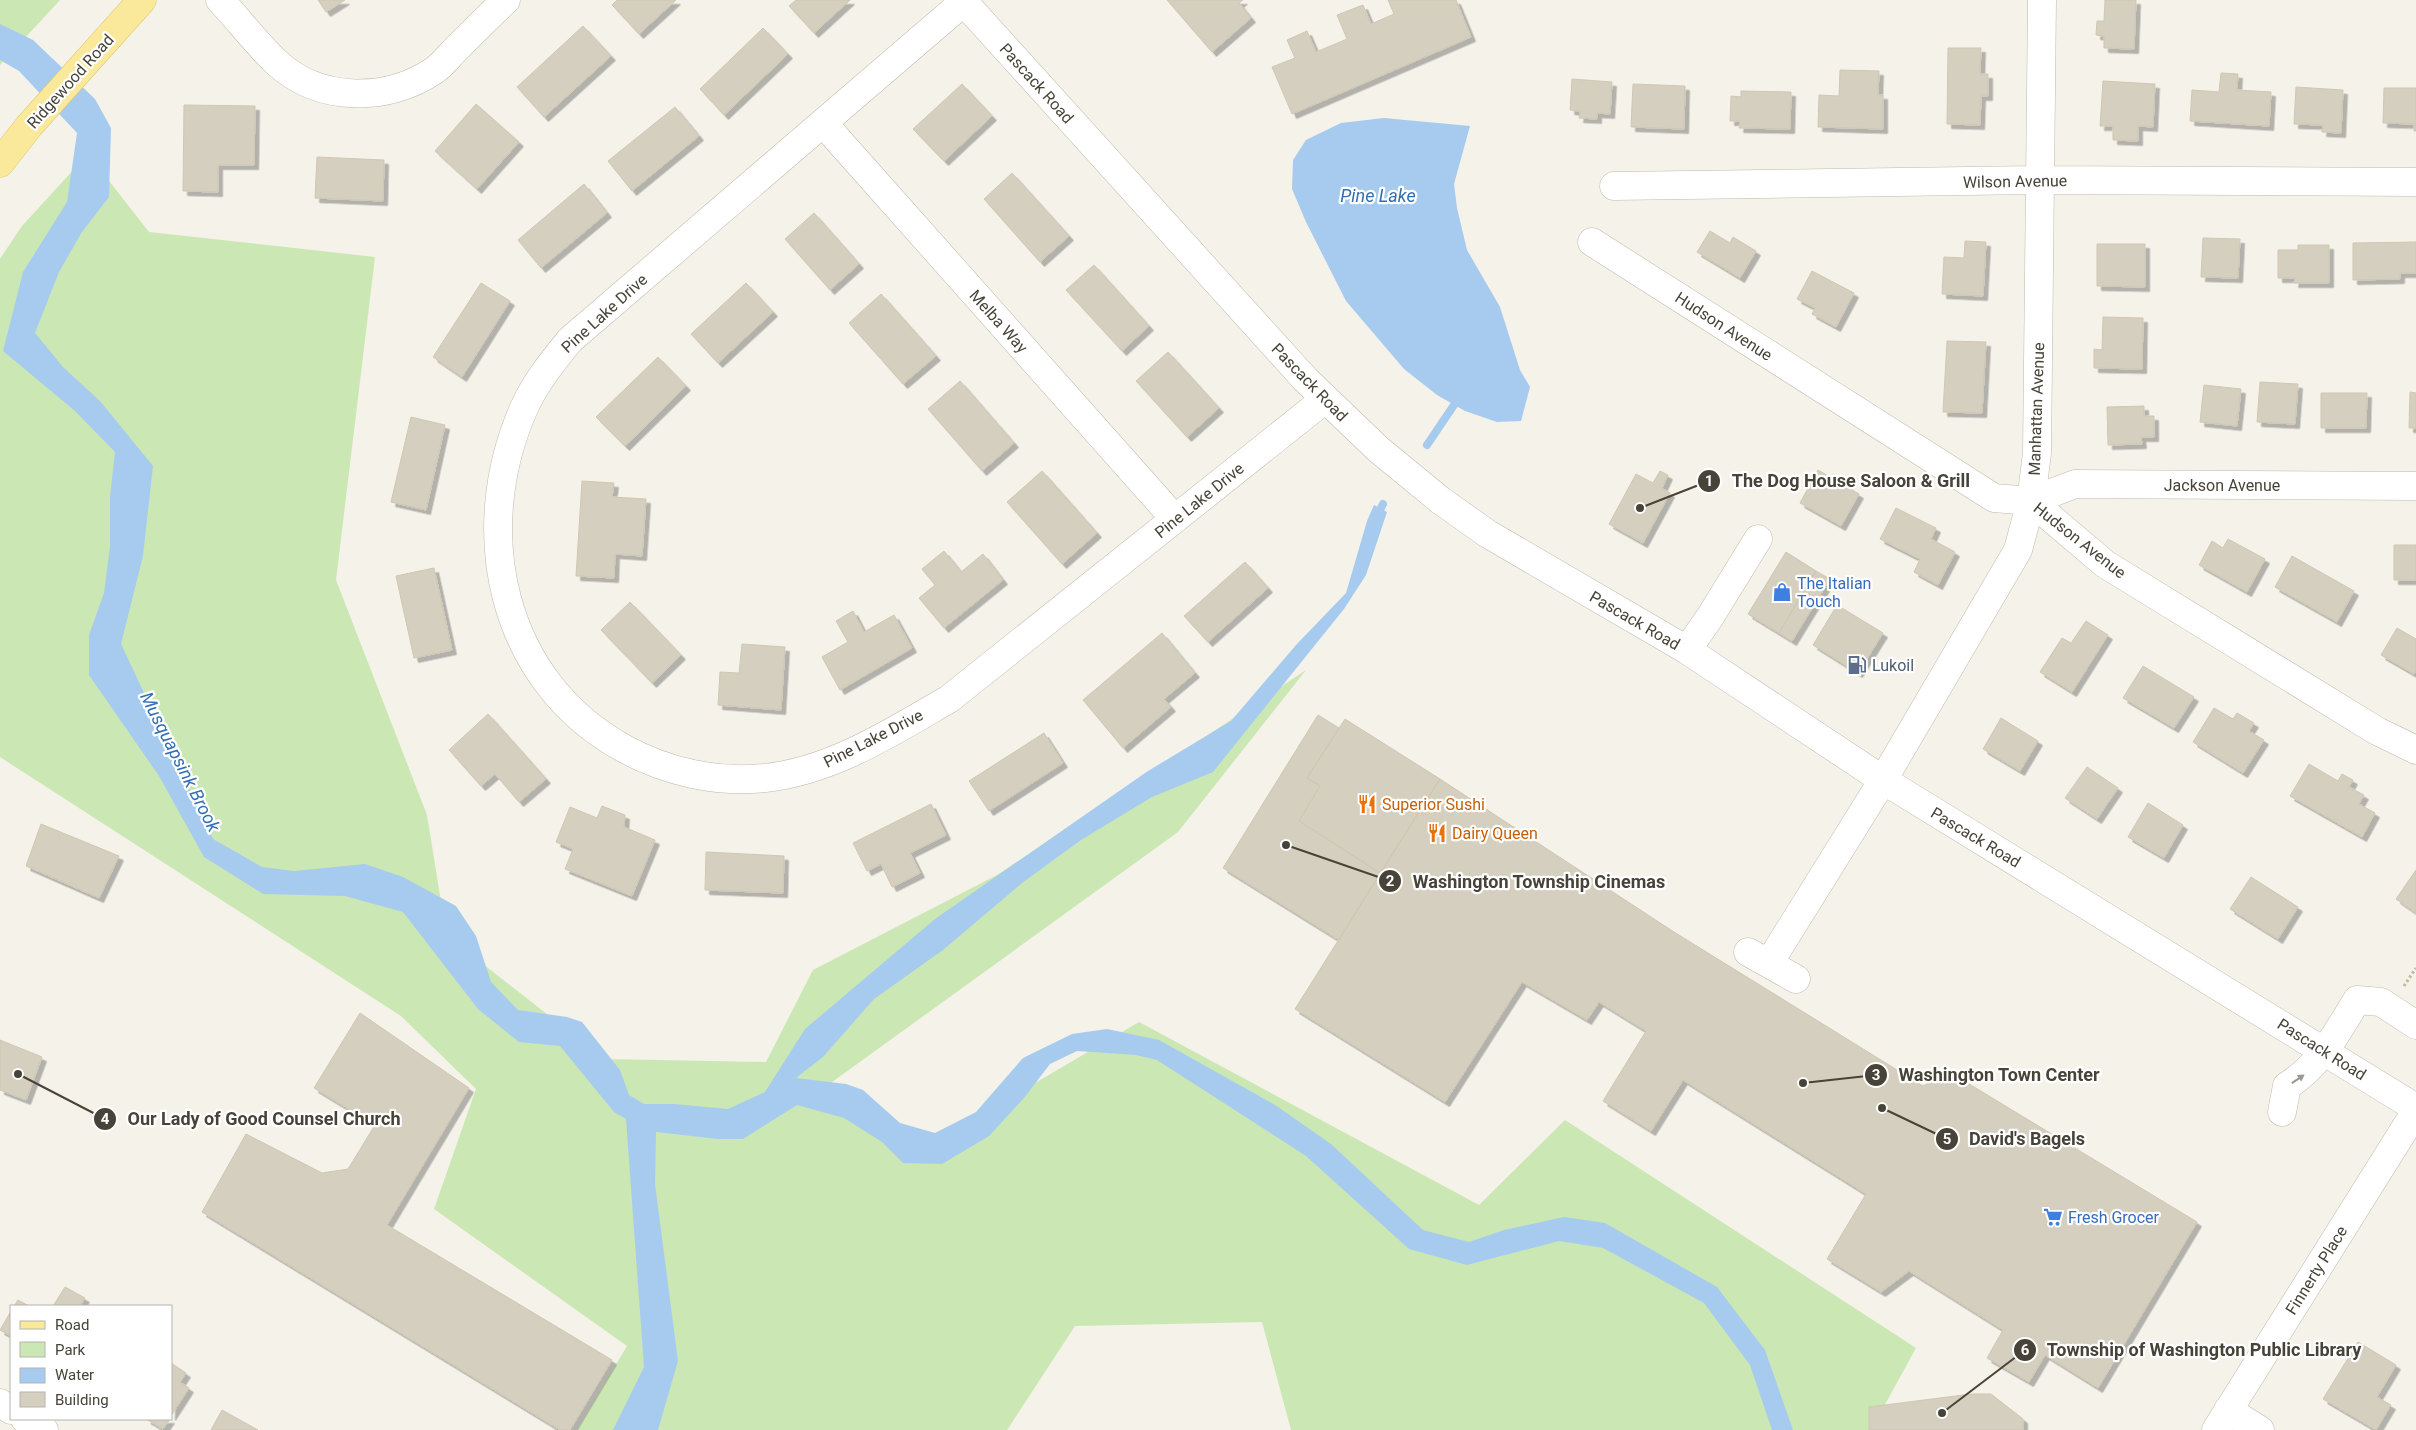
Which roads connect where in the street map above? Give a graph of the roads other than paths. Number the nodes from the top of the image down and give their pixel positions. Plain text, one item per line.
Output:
1 (142, 0) edge
2 (220, 0) edge
3 (506, 0) edge
4 (2042, 0) edge
5 (964, 1) edge
6 (822, 123) junction
7 (0, 163) edge
8 (2041, 180) junction
9 (2416, 182) edge
10 (1614, 186) dead end
11 (1592, 242) dead end
12 (1324, 400) junction
13 (2416, 486) edge
14 (2031, 500) junction
15 (1175, 519) junction
16 (1758, 539) dead end
17 (1687, 650) junction
18 (2416, 750) edge
19 (1883, 780) junction
20 (1796, 979) dead end
21 (2416, 1026) edge
22 (2326, 1050) junction
23 (2416, 1109) edge
24 (2282, 1112) dead end
25 (27, 1420) edge
26 (2222, 1420) edge
27 (44, 1430) edge
28 (2260, 1430) edge

1 - 7 main road, Ridgewood Road
2 - 3 street
4 - 8 street, Manhattan Avenue
5 - 6 street, Pine Lake Drive
5 - 12 street, Pascack Road
6 - 15 street, Melba Way
6 - 15 street, Pine Lake Drive
8 - 9 street, Wilson Avenue
8 - 10 street, Wilson Avenue
8 - 14 street, Manhattan Avenue
11 - 14 street, Hudson Avenue
12 - 15 street, Pine Lake Drive
12 - 17 street, Pascack Road
13 - 14 street, Jackson Avenue
14 - 18 street, Hudson Avenue
14 - 19 street, Manhattan Avenue
16 - 17 street
17 - 19 street, Pascack Road
19 - 20 street, Manhattan Avenue
19 - 22 street, Pascack Road
21 - 22 street
22 - 23 street, Pascack Road
24 -> 22 street
23 - 26 street, Finnerty Place
25 - 27 street
26 - 28 street

